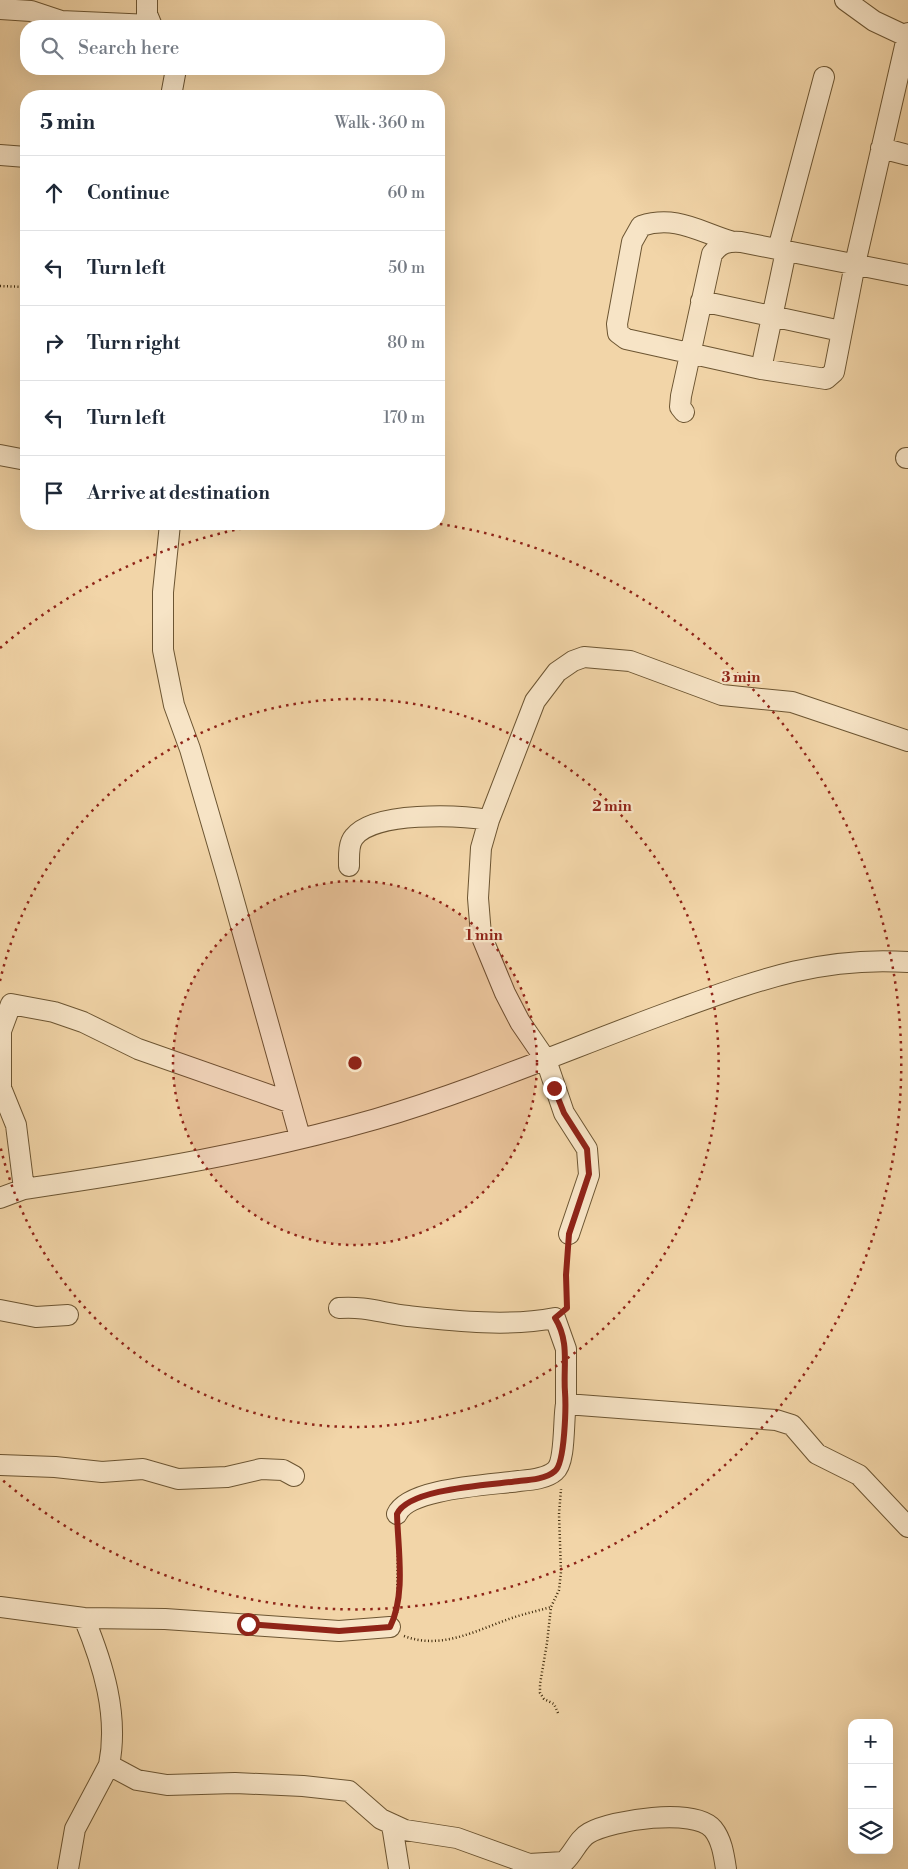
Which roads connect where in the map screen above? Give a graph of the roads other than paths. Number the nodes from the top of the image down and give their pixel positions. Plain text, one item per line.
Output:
1 (147, 0) edge
2 (846, 0) edge
3 (0, 9) edge
4 (61, 20) edge
5 (149, 20) edge
6 (908, 36) edge
7 (175, 75) edge
8 (824, 77) dead end
9 (902, 83) edge
10 (172, 90) edge
11 (881, 148) junction
12 (0, 154) edge
13 (908, 155) edge
14 (20, 156) edge
15 (730, 242) junction
16 (782, 250) junction
17 (855, 264) junction
18 (908, 275) edge
19 (701, 301) junction
20 (772, 315) junction
21 (841, 331) junction
22 (690, 352) junction
23 (761, 369) junction
24 (684, 412) dead end
25 (0, 455) edge
26 (20, 459) edge
27 (169, 530) edge
28 (908, 741) edge
29 (489, 820) junction
30 (349, 866) dead end
31 (908, 962) edge
32 (6, 997) edge
33 (546, 1060) junction
34 (289, 1102) junction
35 (300, 1137) junction
36 (24, 1189) junction
37 (0, 1198) edge
38 (569, 1234) road end
39 (339, 1308) dead end
40 (0, 1310) edge
41 (68, 1315) dead end
42 (566, 1404) junction
43 (0, 1465) edge
44 (294, 1476) dead end
45 (397, 1514) road end
46 (908, 1526) edge
47 (0, 1607) edge
48 (84, 1618) junction
49 (390, 1627) road end
50 (109, 1765) junction
51 (392, 1825) junction
52 (564, 1865) edge
53 (68, 1869) edge
54 (399, 1869) edge
55 (726, 1869) edge

1 - 5 street
2 - 6 street
3 - 4 street
6 - 9 street
7 - 10 street
8 - 16 street
9 - 11 street
11 - 13 street
11 - 17 street
12 - 14 street
15 - 16 street
15 - 19 street
15 - 22 street
16 - 17 street
16 - 20 street
17 - 18 street
17 - 21 street
19 - 20 street
19 - 22 street
20 - 21 street
20 - 23 street
21 - 23 street
22 - 23 street
22 - 24 street
25 - 26 street
27 - 34 street
28 - 29 street
29 - 30 street
29 - 33 street
31 - 33 street
32 - 34 street
32 - 36 street
33 - 35 street
33 - 38 street
34 - 35 street
35 - 36 street
36 - 37 street
39 - 42 street
40 - 41 street
42 - 45 street
42 - 46 street
43 - 44 street
47 - 48 street
48 - 49 street
48 - 50 street
50 - 51 street
50 - 53 street
51 - 52 street
51 - 54 street
52 - 55 street

